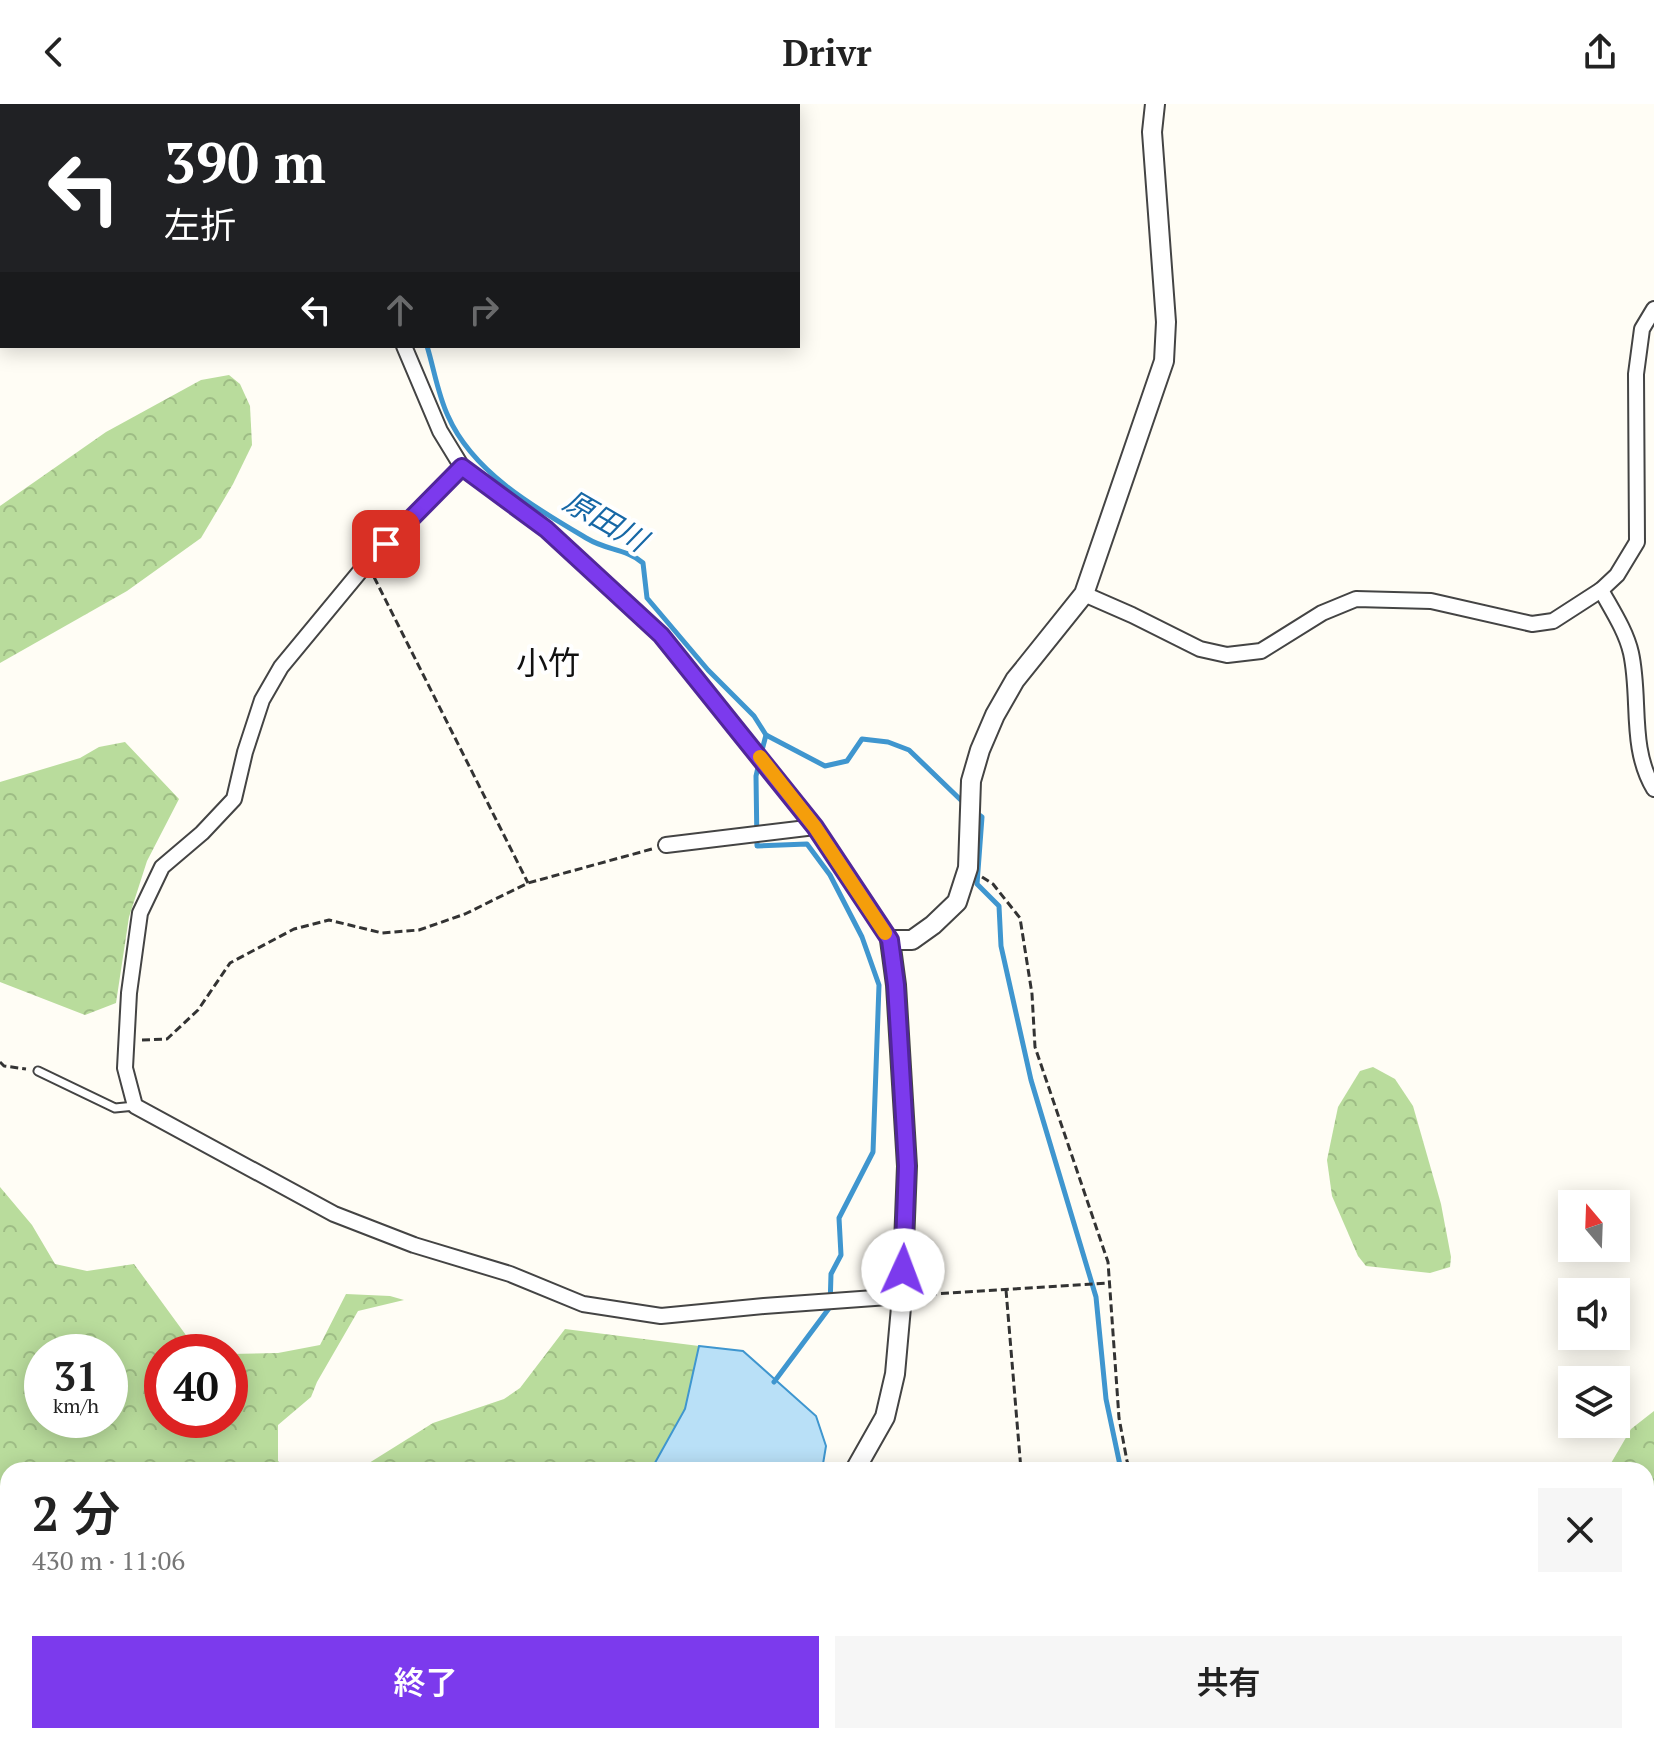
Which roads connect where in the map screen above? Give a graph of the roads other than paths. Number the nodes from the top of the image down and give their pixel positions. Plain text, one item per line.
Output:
1 (1155, 104) edge
2 (1654, 309) edge
3 (405, 348) edge
4 (462, 467) junction
5 (1601, 590) junction
6 (1084, 594) junction
7 (1654, 789) edge
8 (815, 827) junction
9 (666, 845) road end
10 (890, 940) junction
11 (38, 1071) road end
12 (135, 1106) junction
13 (902, 1296) junction
14 (860, 1462) edge

1 - 6 street
2 - 5 street
3 - 4 street
4 - 8 street
4 - 12 street
5 - 6 street
5 - 7 street
6 - 10 street
8 - 9 street
8 - 10 street
10 - 13 street
11 - 12 lane
12 - 13 street
13 - 14 street

